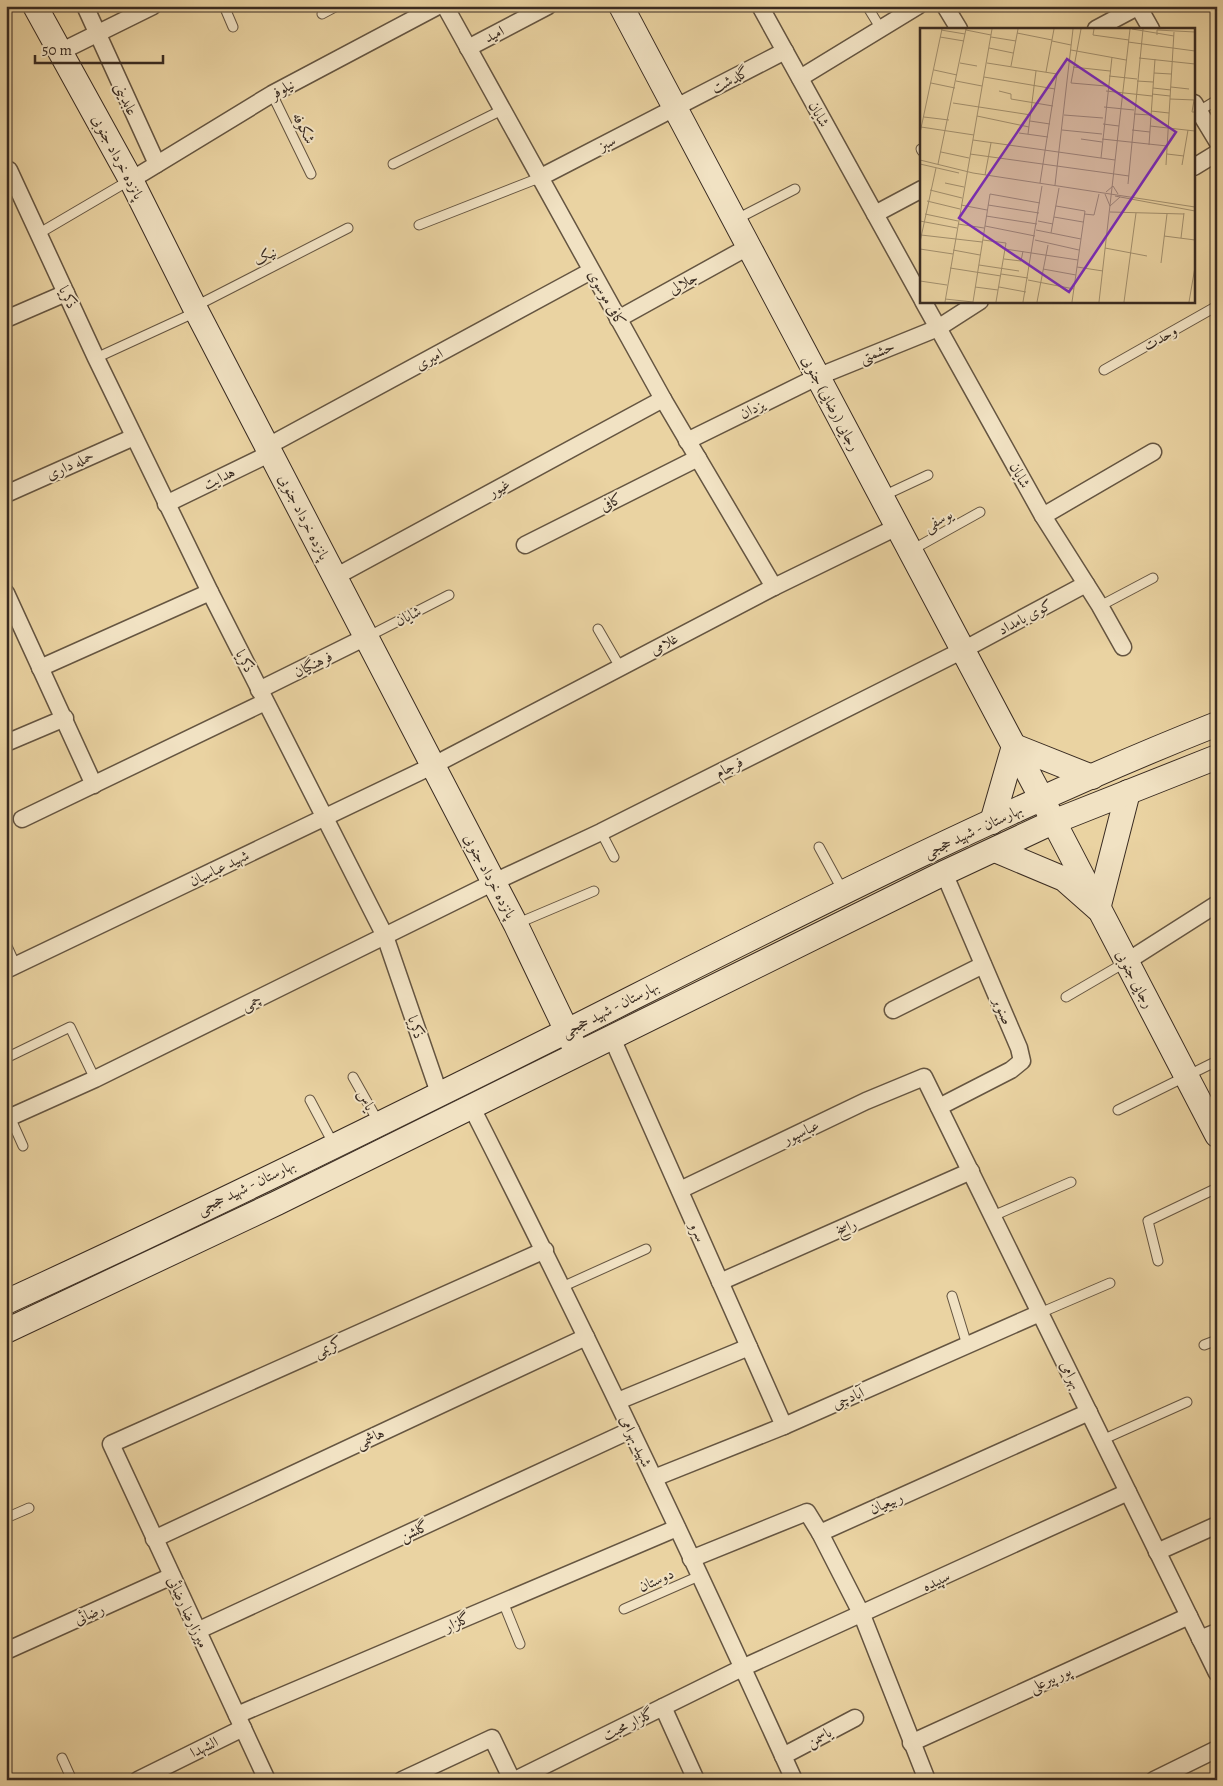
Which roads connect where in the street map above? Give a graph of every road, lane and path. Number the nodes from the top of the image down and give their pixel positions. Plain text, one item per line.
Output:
1 (35, 6) edge
2 (85, 6) edge
3 (153, 6) edge
4 (224, 6) edge
5 (337, 6) edge
6 (438, 6) edge
7 (446, 6) edge
8 (548, 6) edge
9 (621, 6) edge
10 (760, 6) edge
11 (867, 6) edge
12 (918, 6) edge
13 (946, 6) edge
14 (1139, 6) edge
15 (322, 14) dead end
16 (234, 27) dead end
17 (958, 28) edge
18 (1098, 28) edge
19 (1151, 28) edge
20 (881, 29) junction
21 (96, 34) junction
22 (468, 48) junction
23 (785, 51) junction
24 (60, 52) junction
25 (800, 78) junction
26 (272, 94) junction
27 (1217, 100) edge
28 (1197, 107) edge
29 (675, 109) junction
30 (502, 110) junction
31 (1217, 141) edge
32 (1217, 153) edge
33 (156, 164) junction
34 (393, 164) dead end
35 (1196, 166) edge
36 (8, 170) edge
37 (311, 174) dead end
38 (539, 178) junction
39 (130, 180) junction
40 (795, 189) dead end
41 (920, 191) edge
42 (875, 214) junction
43 (734, 220) junction
44 (419, 226) dead end
45 (348, 228) dead end
46 (38, 234) junction
47 (748, 247) junction
48 (591, 271) junction
49 (66, 293) junction
50 (920, 296) edge
51 (923, 302) edge
52 (978, 302) edge
53 (1217, 306) edge
54 (195, 310) junction
55 (6, 319) edge
56 (618, 319) junction
57 (938, 328) junction
58 (96, 358) junction
59 (1104, 370) dead end
60 (817, 377) junction
61 (663, 399) junction
62 (134, 437) junction
63 (688, 441) junction
64 (270, 450) junction
65 (1153, 452) dead end
66 (698, 458) junction
67 (928, 475) dead end
68 (6, 494) edge
69 (881, 497) junction
70 (166, 504) junction
71 (980, 512) dead end
72 (1043, 516) junction
73 (897, 527) junction
74 (524, 546) dead end
75 (910, 551) junction
76 (335, 577) junction
77 (1153, 578) dead end
78 (1086, 584) junction
79 (774, 587) junction
80 (210, 592) junction
81 (6, 593) edge
82 (449, 595) dead end
83 (1100, 606) junction
84 (12, 622) edge
85 (598, 629) dead end
86 (366, 638) junction
87 (1123, 647) dead end
88 (963, 650) junction
89 (620, 667) junction
90 (40, 668) junction
91 (262, 696) junction
92 (65, 718) junction
93 (1217, 724) edge
94 (6, 743) edge
95 (1014, 746) junction
96 (1163, 746) junction
97 (1217, 756) edge
98 (432, 766) junction
99 (1176, 773) junction
100 (1092, 777) junction
101 (94, 785) junction
102 (1128, 792) junction
103 (1042, 799) junction
104 (323, 818) junction
105 (22, 819) dead end
106 (992, 822) junction
107 (1053, 822) junction
108 (600, 832) junction
109 (942, 845) junction
110 (819, 847) dead end
111 (995, 850) junction
112 (614, 857) dead end
113 (948, 872) junction
114 (494, 882) junction
115 (594, 891) dead end
116 (843, 892) junction
117 (1217, 904) edge
118 (1098, 909) junction
119 (516, 925) junction
120 (385, 936) junction
121 (6, 944) edge
122 (1126, 962) junction
123 (983, 965) junction
124 (11, 968) edge
125 (1066, 997) dead end
126 (893, 1010) dead end
127 (566, 1031) junction
128 (612, 1038) junction
129 (578, 1055) junction
130 (6, 1058) edge
131 (1217, 1061) edge
132 (1186, 1076) junction
133 (353, 1077) dead end
134 (924, 1077) joint
135 (95, 1079) junction
136 (439, 1093) junction
137 (310, 1100) dead end
138 (471, 1106) junction
139 (939, 1107) junction
140 (1118, 1110) dead end
141 (8, 1118) edge
142 (379, 1123) junction
143 (1215, 1126) edge
144 (334, 1145) junction
145 (23, 1146) dead end
146 (971, 1171) junction
147 (1071, 1182) dead end
148 (1217, 1188) edge
149 (680, 1190) junction
150 (992, 1216) junction
151 (646, 1249) dead end
152 (545, 1250) junction
153 (1158, 1261) dead end
154 (720, 1282) junction
155 (1110, 1283) dead end
156 (562, 1287) junction
157 (952, 1296) dead end
158 (6, 1302) edge
159 (1040, 1313) junction
160 (6, 1331) edge
161 (586, 1337) junction
162 (1217, 1340) edge
163 (967, 1345) junction
164 (1204, 1345) dead end
165 (749, 1347) junction
166 (618, 1401) junction
167 (1187, 1402) dead end
168 (1089, 1412) junction
169 (784, 1426) junction
170 (631, 1430) junction
171 (1102, 1440) junction
172 (111, 1444) joint
173 (654, 1478) junction
174 (1128, 1492) junction
175 (29, 1508) dead end
176 (6, 1518) edge
177 (1217, 1525) edge
178 (677, 1528) junction
179 (820, 1533) junction
180 (154, 1539) junction
181 (1157, 1552) junction
182 (691, 1559) junction
183 (172, 1576) junction
184 (699, 1576) junction
185 (503, 1602) junction
186 (624, 1609) dead end
187 (862, 1615) junction
188 (1188, 1616) junction
189 (197, 1631) junction
190 (1217, 1632) edge
191 (1200, 1639) junction
192 (520, 1644) dead end
193 (6, 1651) edge
194 (742, 1668) junction
195 (1217, 1673) edge
196 (663, 1707) junction
197 (855, 1718) dead end
198 (240, 1722) junction
199 (911, 1743) junction
200 (1217, 1749) edge
201 (784, 1756) junction
202 (62, 1758) dead end
203 (72, 1780) edge
204 (138, 1780) edge
205 (267, 1780) edge
206 (402, 1780) edge
207 (513, 1780) edge
208 (696, 1780) edge
209 (794, 1780) edge
210 (926, 1780) edge
211 (1154, 1780) edge

1 - 24 street, پانزده خرداد جنوبی
2 - 21 street, عابدینی
3 - 21 street
4 - 16 lane
5 - 15 lane
6 - 26 street, نیلوفر
7 - 22 street, کافی موسوی
8 - 22 street, امید
9 - 29 street, رجایی (رضایی) جنوبی
10 - 23 street, شایان
11 - 20 lane
12 - 20 street
13 - 17 street
14 - 18 street
14 - 19 street
20 - 25 street
21 - 24 street
21 - 33 street, عابدینی
22 - 30 street, کافی موسوی
23 - 25 street, شایان
23 - 29 street, گلدشت
24 - 39 street, پانزده خرداد جنوبی
25 - 42 street, شایان
26 - 33 street, نیلوفر
26 - 37 lane, شکوفه
27 - 28 lane
28 - 31 street
29 - 38 street, سبز
29 - 43 street, رجایی (رضایی) جنوبی
30 - 34 lane
30 - 38 street, کافی موسوی
32 - 35 street
33 - 39 street, نیلوفر
36 - 46 street, ذکریا
38 - 44 lane
38 - 48 street, کافی موسوی
39 - 46 lane
39 - 54 street, پانزده خرداد جنوبی
40 - 43 lane
41 - 42 street
42 - 50 street, شایان
43 - 47 street, رجایی (رضایی) جنوبی
45 - 54 lane, نیک
46 - 49 street, ذکریا
47 - 56 street, جلالی
47 - 60 street, رجایی (رضایی) جنوبی
48 - 56 street, کافی موسوی
48 - 64 street, امیری
49 - 55 street
49 - 58 street, ذکریا
51 - 57 street, شایان
52 - 57 street, حشمتی
53 - 59 lane, وحدت
54 - 58 lane, نیک
54 - 64 street, پانزده خرداد جنوبی
56 - 61 street, کافی موسوی
57 - 60 street, حشمتی
57 - 72 street, شایان
58 - 62 street, ذکریا
60 - 63 street, یزدان
60 - 69 street, رجایی (رضایی) جنوبی
61 - 63 street, کافی موسوی
61 - 76 street, غیور
62 - 68 street, حمله داری
62 - 70 street, ذکریا
63 - 66 street, کافی موسوی
64 - 70 street, هدایت
64 - 76 street, پانزده خرداد جنوبی
65 - 72 street
66 - 74 street, کافی
66 - 79 street, کافی موسوی
67 - 69 lane
69 - 73 street, رجایی (رضایی) جنوبی
70 - 80 street, ذکریا
71 - 75 lane, یوسفی
72 - 78 street, شایان
73 - 75 street, رجایی (رضایی) جنوبی
73 - 79 street, غلامی
75 - 88 street, رجایی (رضایی) جنوبی
76 - 86 street, پانزده خرداد جنوبی
77 - 83 lane
78 - 83 street, شایان
78 - 88 street, کوی بامداد
79 - 89 street, غلامی
80 - 90 street
80 - 91 street, ذکریا
81 - 84 street
82 - 86 lane, شایان
83 - 87 street, شایان
84 - 90 street
85 - 89 lane
86 - 91 street, فرهنگیان
86 - 98 street, پانزده خرداد جنوبی
88 - 95 street, رجایی (رضایی) جنوبی
88 - 108 street, فرجام
89 - 98 street, غلامی
90 - 92 street
91 - 101 street, فرهنگیان
91 - 104 street, ذکریا
92 - 94 street
92 - 101 street
93 - 96 street, بهارستان - شهید حججی
95 - 100 street
95 - 103 street, رجایی (رضایی) جنوبی
95 - 106 street
96 - 99 street
96 - 100 street, بهارستان - شهید حججی
97 - 99 street, بهارستان - شهید حججی
98 - 104 street, شهید عباسیان
98 - 114 street, پانزده خرداد جنوبی
99 - 102 street, بهارستان - شهید حججی
100 - 103 street, بهارستان - شهید حججی
101 - 105 street, فرهنگیان
102 - 107 street, بهارستان - شهید حججی
102 - 118 street
103 - 106 street, بهارستان - شهید حججی
103 - 107 street, رجایی (رضایی) جنوبی
104 - 120 street, ذکریا
104 - 124 street, شهید عباسیان
106 - 109 street, بهارستان - شهید حججی
107 - 111 street, بهارستان - شهید حججی
107 - 118 street, رجایی جنوبی
108 - 112 lane
108 - 114 street, فرجام
109 - 113 street
109 - 116 street, بهارستان - شهید حججی
110 - 116 lane
111 - 113 street, بهارستان - شهید حججی
111 - 118 street
113 - 123 street, صنوبر
113 - 128 street, بهارستان - شهید حججی
114 - 119 street, پانزده خرداد جنوبی
114 - 120 street, چمی
115 - 119 lane
116 - 127 street, بهارستان - شهید حججی
117 - 122 street
118 - 122 street, رجایی جنوبی
119 - 127 street, پانزده خرداد جنوبی
120 - 135 street, چمی
120 - 136 street, ذکریا
121 - 124 lane
122 - 125 lane
122 - 132 street, رجایی جنوبی
123 - 126 street
123 - 139 street, صنوبر
127 - 129 street, پانزده خرداد جنوبی
127 - 136 street, بهارستان - شهید حججی
128 - 129 street, بهارستان - شهید حججی
128 - 149 street, سرو
129 - 138 street, بهارستان - شهید حججی
130 - 135 lane
131 - 132 lane
132 - 140 lane
132 - 143 street, رجایی جنوبی
133 - 142 lane, یاس
134 - 139 street, بهرامی
134 - 149 street, عباسپور
135 - 141 street, چمی
136 - 142 street, بهارستان - شهید حججی
137 - 144 lane
138 - 152 street, شهید بهرامی
138 - 160 street, بهارستان - شهید حججی
139 - 146 street, بهرامی
141 - 145 lane
142 - 144 street, بهارستان - شهید حججی
144 - 158 street, بهارستان - شهید حججی
146 - 150 street, بهرامی
146 - 154 street, راسخ
147 - 150 lane
148 - 153 lane
149 - 154 street, سرو
150 - 159 street, بهرامی
151 - 156 lane
152 - 156 street, شهید بهرامی
152 - 172 street, کریمی
154 - 165 street, سرو
155 - 159 lane
156 - 161 street, شهید بهرامی
157 - 163 lane
159 - 163 street, آبادچی
159 - 168 street, بهرامی
161 - 166 street, شهید بهرامی
161 - 180 street, هاشمی
162 - 164 lane
163 - 169 street, آبادچی
165 - 166 street
165 - 169 street, سرو
166 - 170 street, شهید بهرامی
167 - 171 lane
168 - 171 street, بهرامی
168 - 179 street, ربیعیان
169 - 173 street, آبادچی
170 - 173 street, شهید بهرامی
170 - 189 street, گلشن
171 - 174 street, بهرامی
172 - 180 street, میرزارضا رضائی
173 - 178 street, شهید بهرامی
174 - 181 street, بهرامی
174 - 187 street, سپیده
175 - 176 lane
177 - 181 street
178 - 182 street, شهید بهرامی
178 - 185 street, گلزار
179 - 182 street
179 - 187 street
180 - 183 street, میرزارضا رضائی
181 - 188 street, بهرامی
182 - 184 street, شهید بهرامی
183 - 189 street, میرزارضا رضائی
183 - 193 street, رضائی
184 - 186 lane, دوستان
184 - 194 street, شهید بهرامی
185 - 192 lane
185 - 198 street, گلزار
187 - 194 street, سپیده
187 - 199 street
188 - 191 street, بهرامی
188 - 199 street, پور پیرعلی
189 - 198 street, میرزارضا رضائی
190 - 191 street
191 - 195 street, بهرامی
194 - 196 street, گلزار محبت
194 - 201 street, شهید بهرامی
196 - 207 street, گلزار محبت
196 - 208 street
197 - 201 street, یاسمن
198 - 204 street, الشهدا
198 - 205 street, میرزارضا رضائی
199 - 210 street
200 - 211 street
201 - 209 street, شهید بهرامی
202 - 203 lane
206 - 207 street

